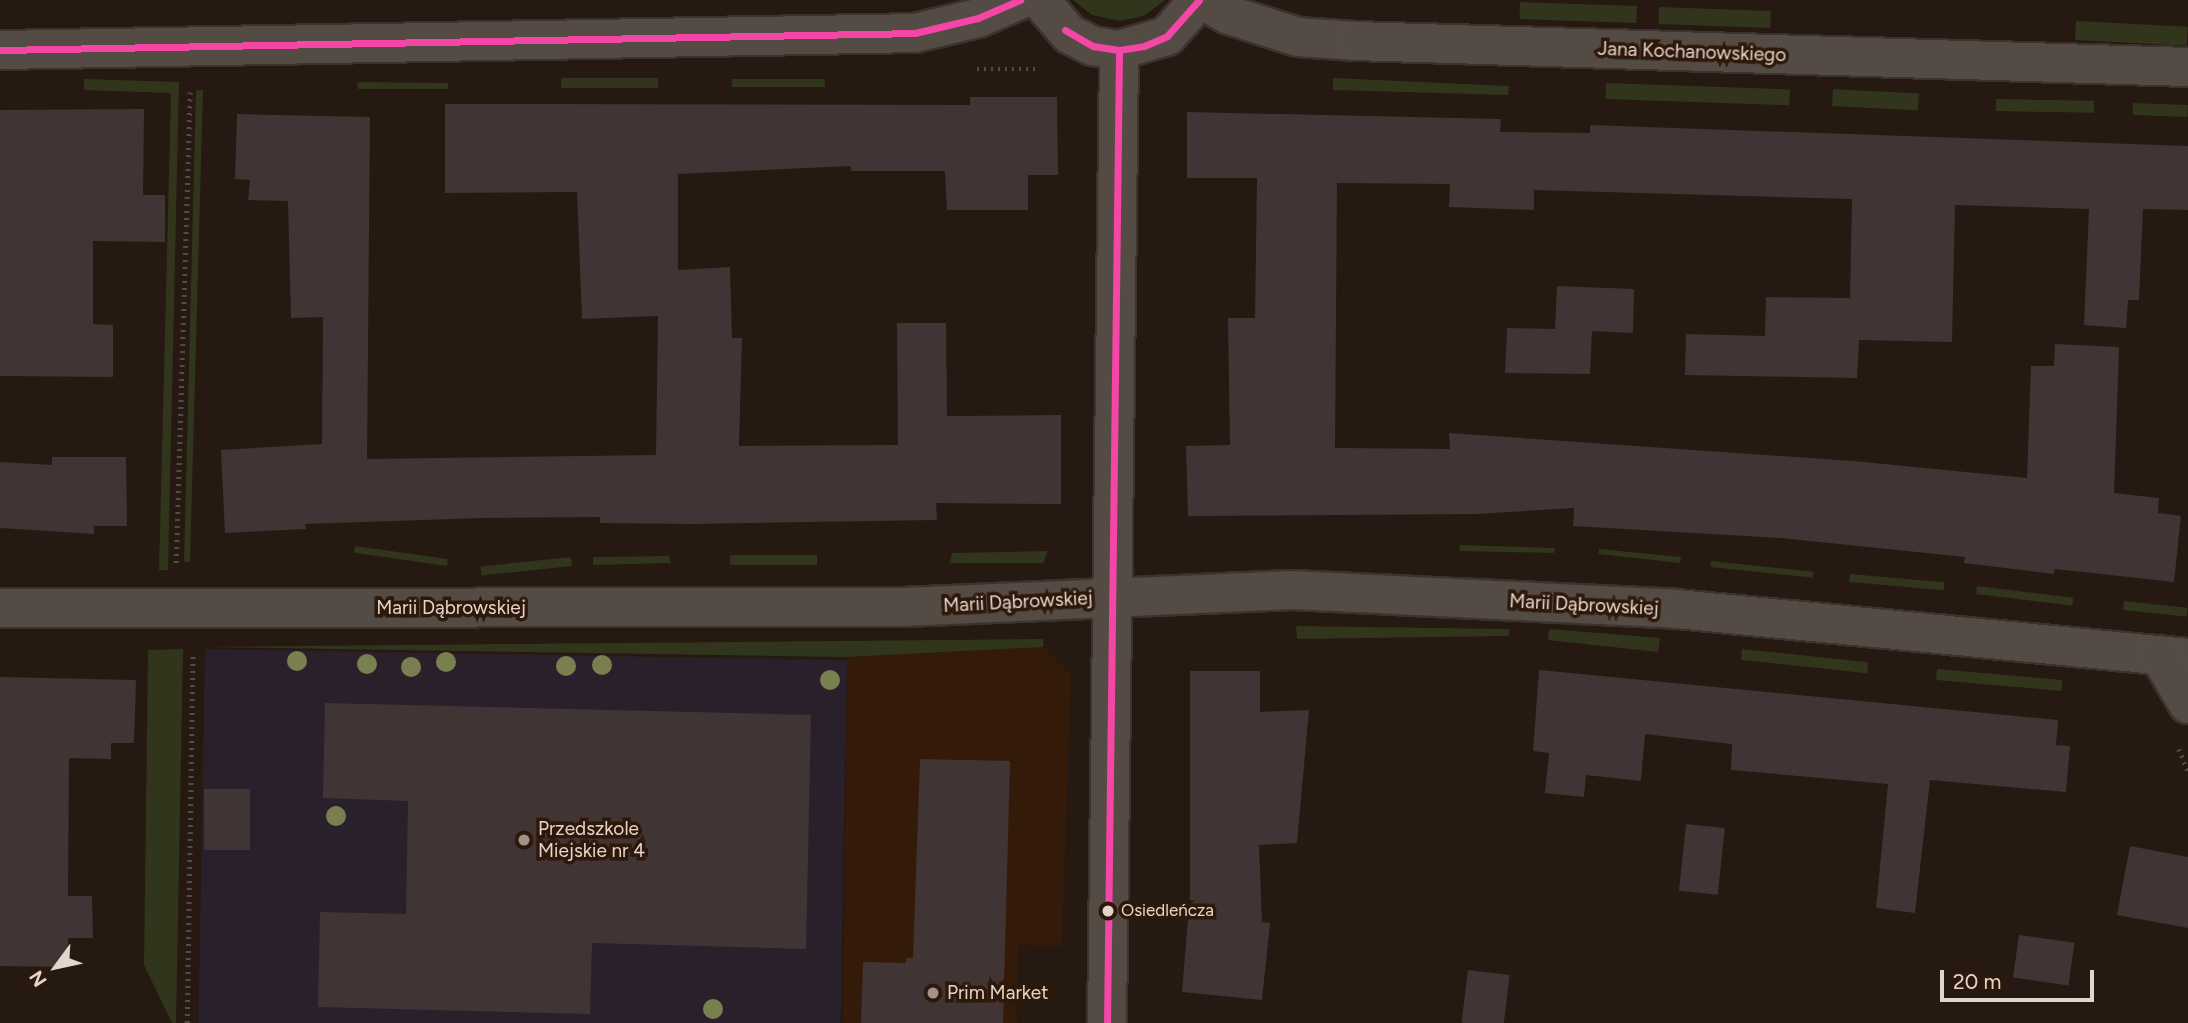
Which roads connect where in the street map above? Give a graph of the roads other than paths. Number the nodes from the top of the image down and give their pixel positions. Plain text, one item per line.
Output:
1 (1020, 0) edge
2 (1040, 0) edge
3 (1201, 0) edge
4 (0, 50) edge
5 (1119, 50) junction
6 (2188, 67) edge
7 (1112, 597) junction
8 (0, 608) edge
9 (2174, 657) edge
10 (2182, 721) edge
11 (1107, 1023) edge

1 - 4 street
2 - 5 street
3 - 5 street
3 - 6 street, Jana Kochanowskiego
5 - 7 street
7 - 8 street, Marii Dąbrowskiej
7 - 9 street, Marii Dąbrowskiej
7 - 11 street
9 - 10 street, Marii Dąbrowskiej

